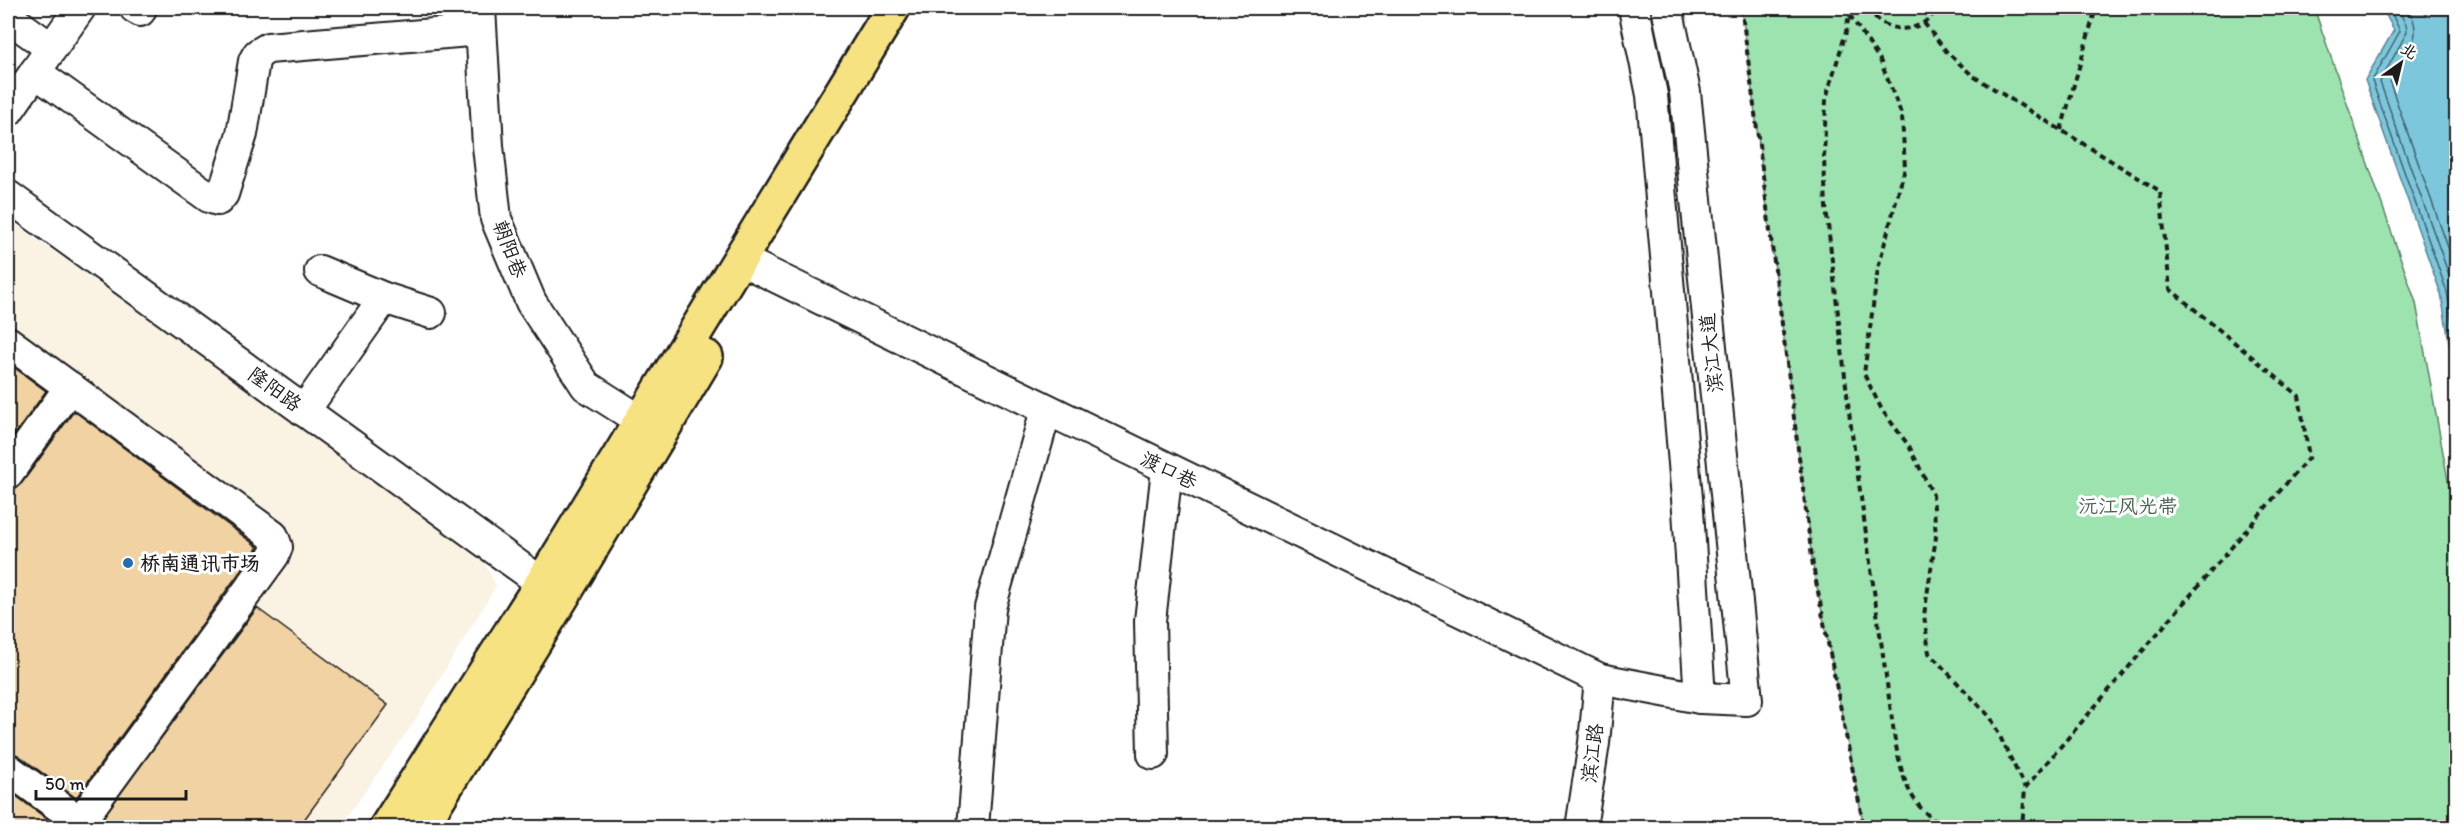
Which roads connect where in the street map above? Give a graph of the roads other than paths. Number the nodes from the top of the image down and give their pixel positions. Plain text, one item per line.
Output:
1 (80, 8) edge
2 (892, 8) edge
3 (915, 8) edge
4 (1634, 8) edge
5 (1667, 8) edge
6 (8, 17) edge
7 (480, 19) edge
8 (43, 60) junction
9 (8, 111) edge
10 (8, 196) edge
11 (749, 265) junction
12 (320, 271) dead end
13 (384, 298) junction
14 (431, 313) dead end
15 (8, 342) edge
16 (70, 387) junction
17 (1046, 410) junction
18 (304, 411) junction
19 (650, 427) junction
20 (1167, 469) junction
21 (8, 473) edge
22 (542, 583) junction
23 (1600, 679) junction
24 (1700, 698) junction
25 (1747, 700) joint
26 (1153, 754) dead end
27 (8, 769) edge
28 (386, 828) edge
29 (420, 828) edge
30 (973, 828) edge
31 (1581, 828) edge

1 - 8 street
2 - 11 main road
3 - 11 main road
4 - 24 street, 滨江大道
5 - 25 street, 滨江大道
6 - 8 street
7 - 8 street
7 - 19 street, 朝阳巷
8 - 9 street
10 - 18 street, 隆阳路
11 - 17 street, 渡口巷
11 - 19 main road
12 - 13 street
13 - 14 street
13 - 18 street
15 - 16 street
16 - 21 street
16 - 27 street
17 - 20 street, 渡口巷
17 - 30 street
18 - 22 street, 隆阳路
19 - 22 main road
19 - 29 main road
20 - 23 street, 渡口巷
20 - 26 street
22 - 28 main road
23 - 24 street, 渡口巷
23 - 31 street, 滨江路
24 - 25 street, 渡口巷

